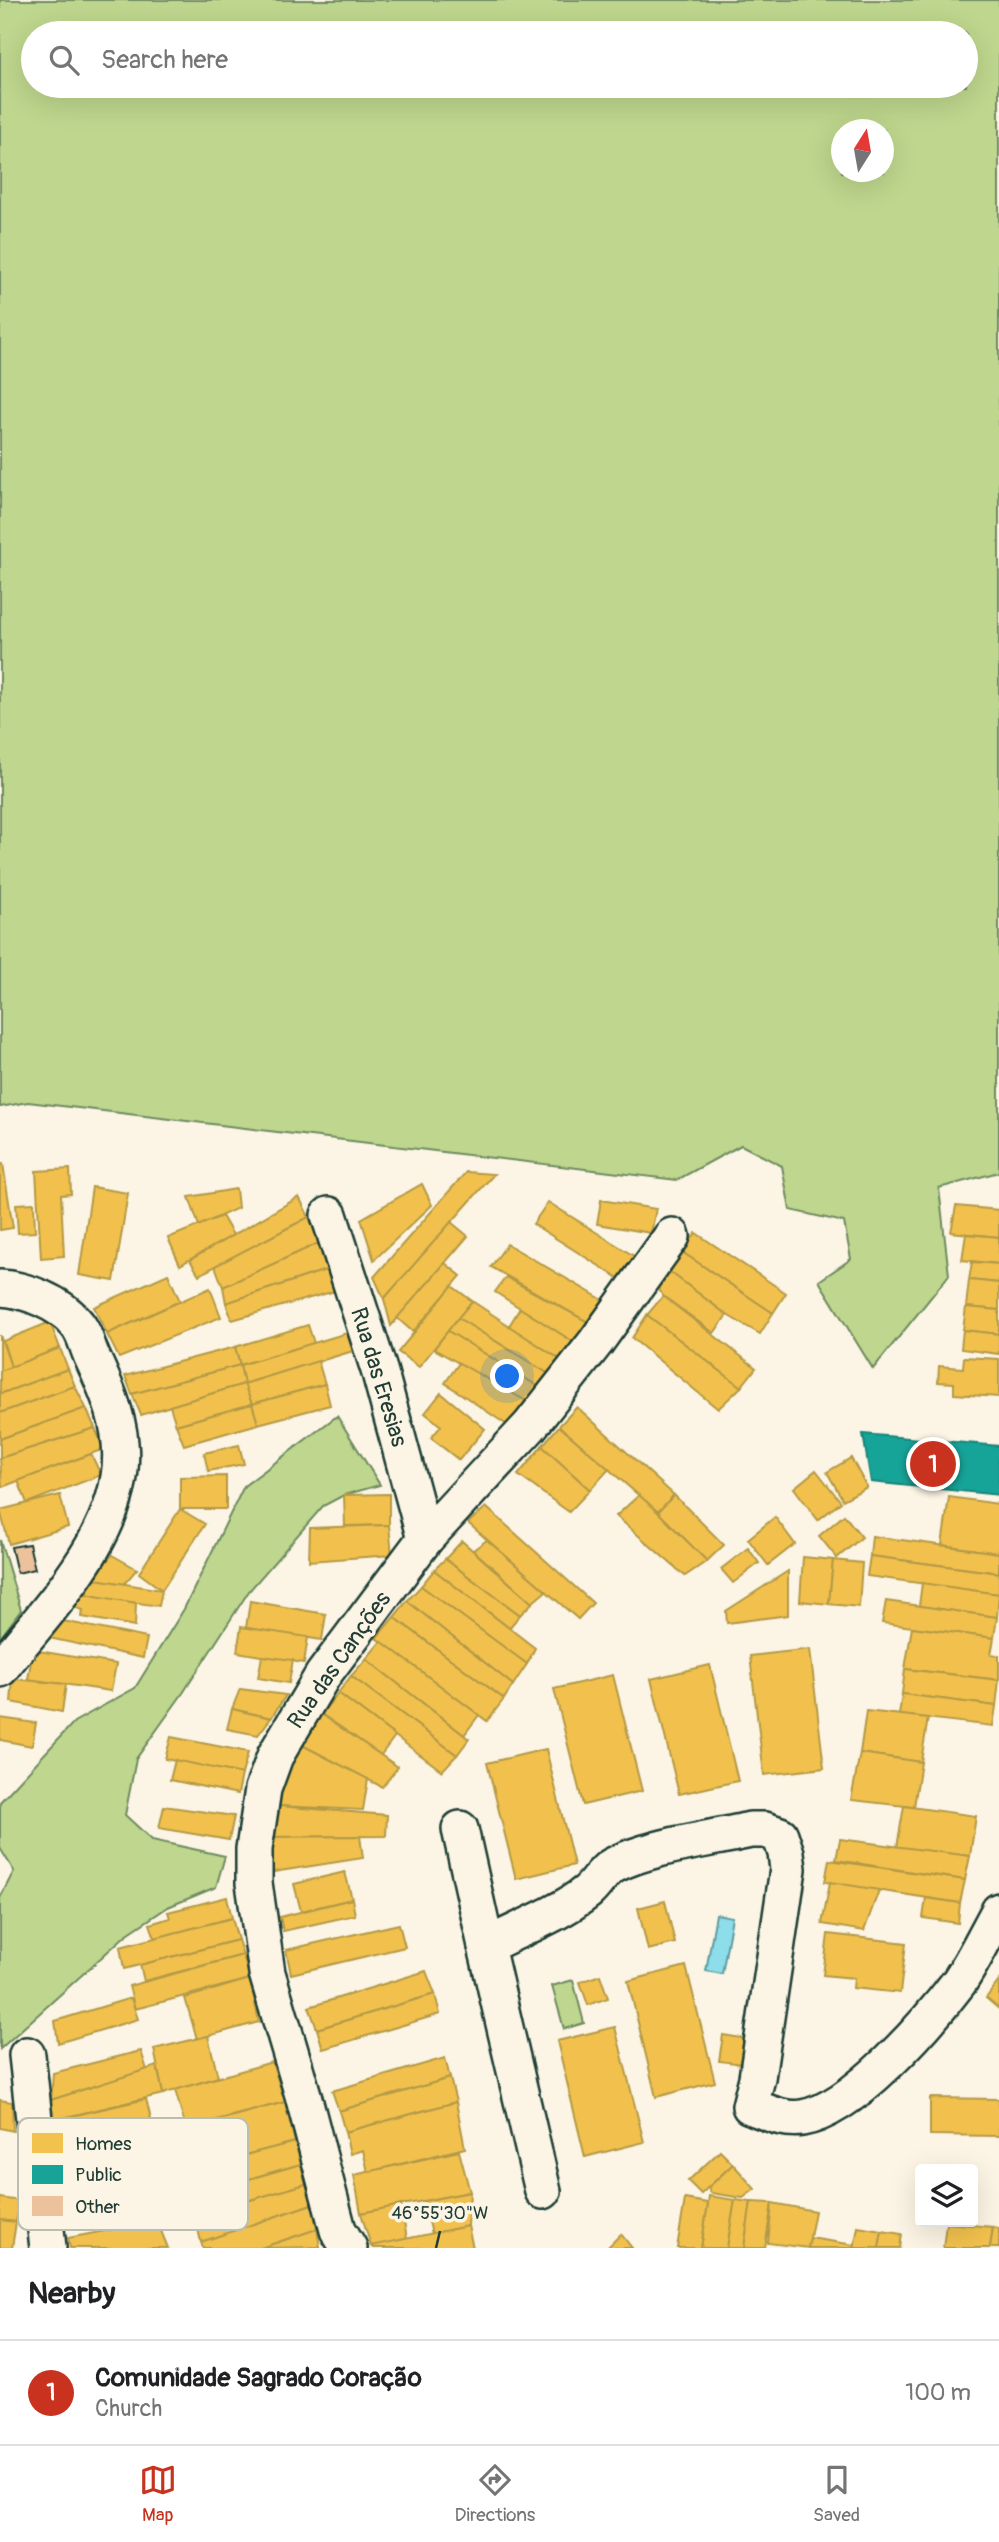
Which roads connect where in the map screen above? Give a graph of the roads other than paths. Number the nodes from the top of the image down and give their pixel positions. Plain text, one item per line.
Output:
1 (329, 1215) dead end
2 (672, 1236) dead end
3 (0, 1288) edge
4 (425, 1539) junction
5 (0, 1669) edge
6 (460, 1829) dead end
7 (999, 1911) edge
8 (486, 1946) junction
9 (27, 2055) dead end
10 (34, 2118) edge
11 (543, 2191) dead end
12 (46, 2230) edge
13 (48, 2248) edge
14 (349, 2248) edge

1 - 4 street, Rua das Eresias
2 - 4 street, Rua das Canções
3 - 5 street
4 - 14 street, Rua das Canções
6 - 8 street
7 - 8 street
8 - 11 street
9 - 10 street
12 - 13 street

